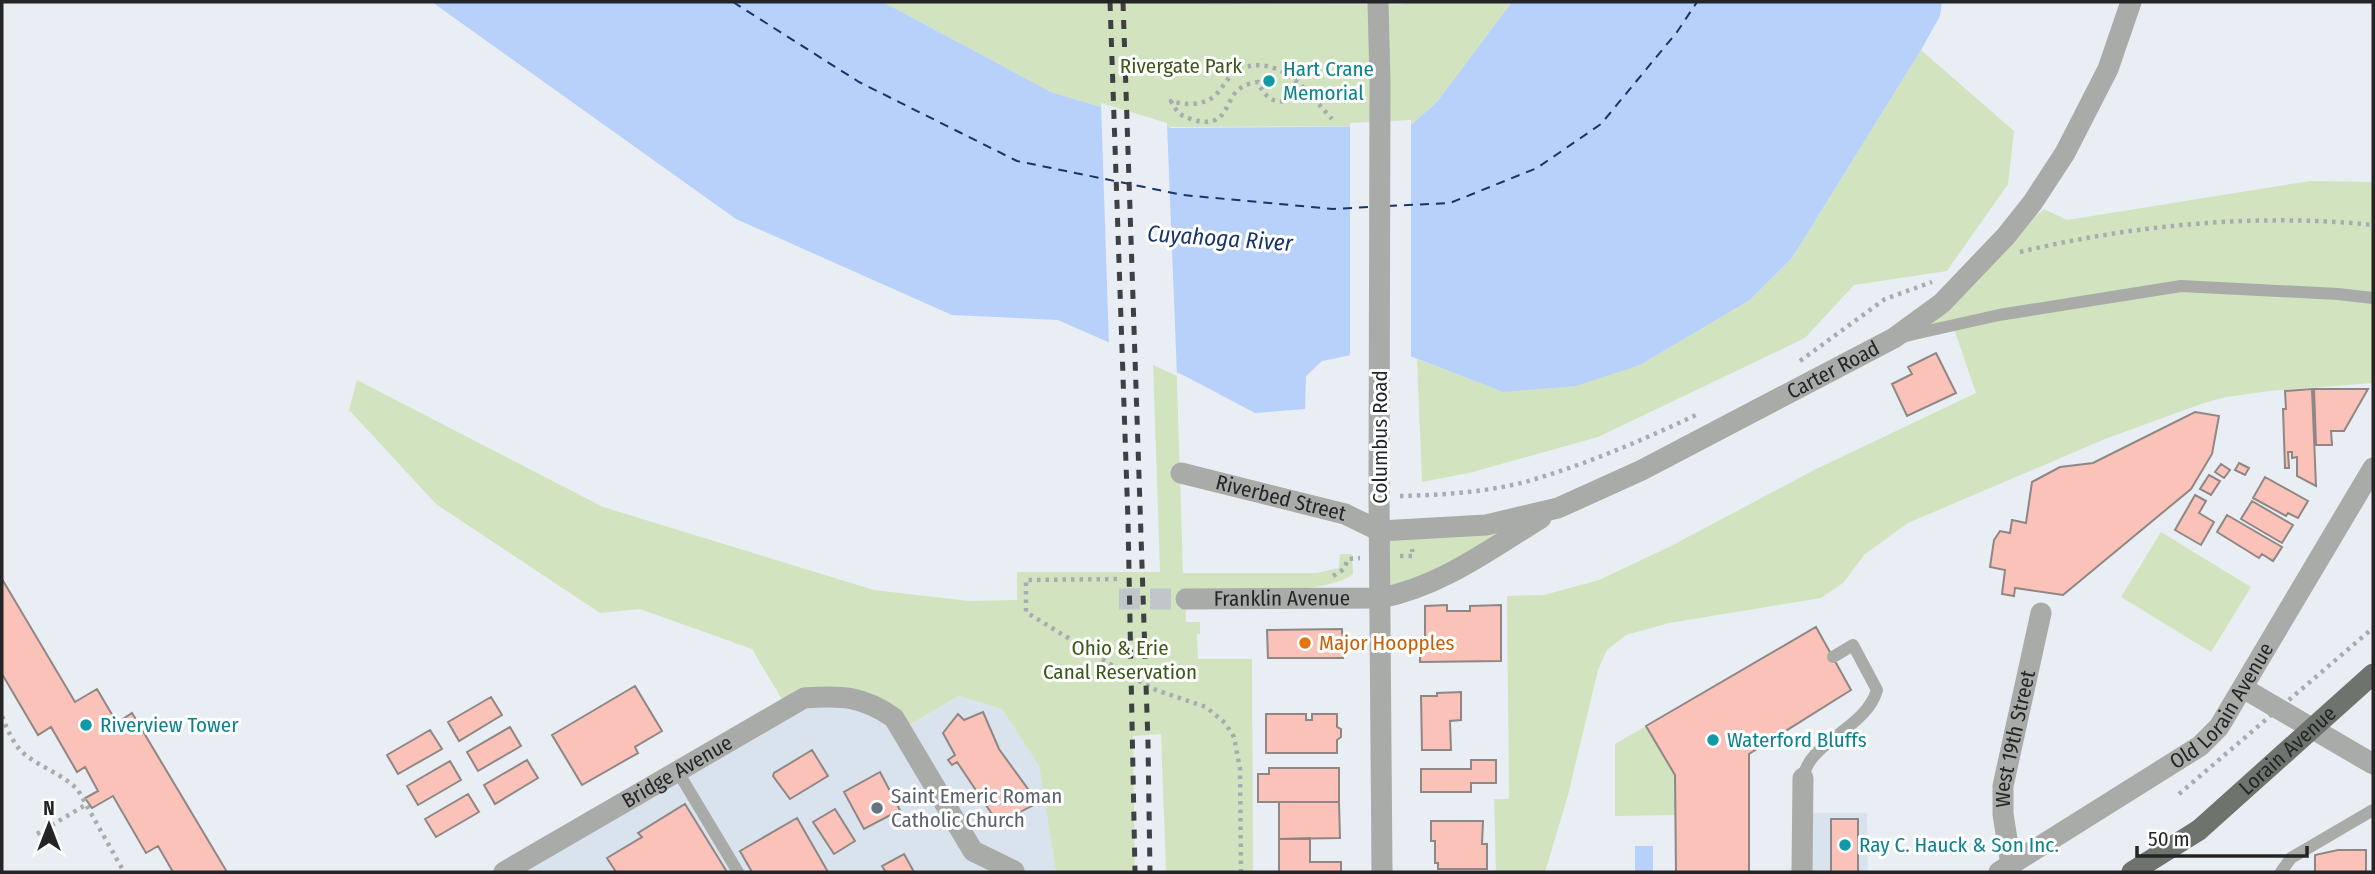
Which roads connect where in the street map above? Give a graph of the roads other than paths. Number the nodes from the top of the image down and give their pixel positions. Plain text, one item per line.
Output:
1 (1378, 2) edge
2 (2131, 2) edge
3 (2373, 298) edge
4 (1894, 338) junction
5 (1181, 473) dead end
6 (2372, 473) edge
7 (1558, 508) junction
8 (1380, 531) junction
9 (1185, 598) tunnel mouth
10 (1381, 598) junction
11 (2041, 613) dead end
12 (1833, 657) dead end
13 (2373, 674) edge
14 (2243, 688) junction
15 (2373, 764) edge
16 (678, 772) junction
17 (1803, 778) joint
18 (2373, 810) edge
19 (2005, 869) edge
20 (1014, 871) edge
21 (504, 872) edge
22 (738, 872) edge
23 (1382, 872) edge
24 (1802, 872) edge
25 (2132, 872) edge
26 (2281, 872) edge

1 - 8 street, Columbus Road
2 - 4 street, Carter Road
3 - 4 lane
4 - 7 street, Carter Road
5 - 8 street, Riverbed Street
6 - 14 street, Old Lorain Avenue
7 - 8 street, Carter Road
7 - 10 street, Franklin Avenue
8 - 10 street, Columbus Road
9 - 10 street, Franklin Avenue
10 - 23 street, Columbus Road
11 - 19 street, West 19th Street
12 - 17 lane
13 - 25 main road, Lorain Avenue, bridge
14 - 15 street
14 - 19 street, Old Lorain Avenue
16 - 20 street, Bridge Avenue
16 - 21 street, Bridge Avenue
16 - 22 lane
17 - 24 street
18 - 26 lane

